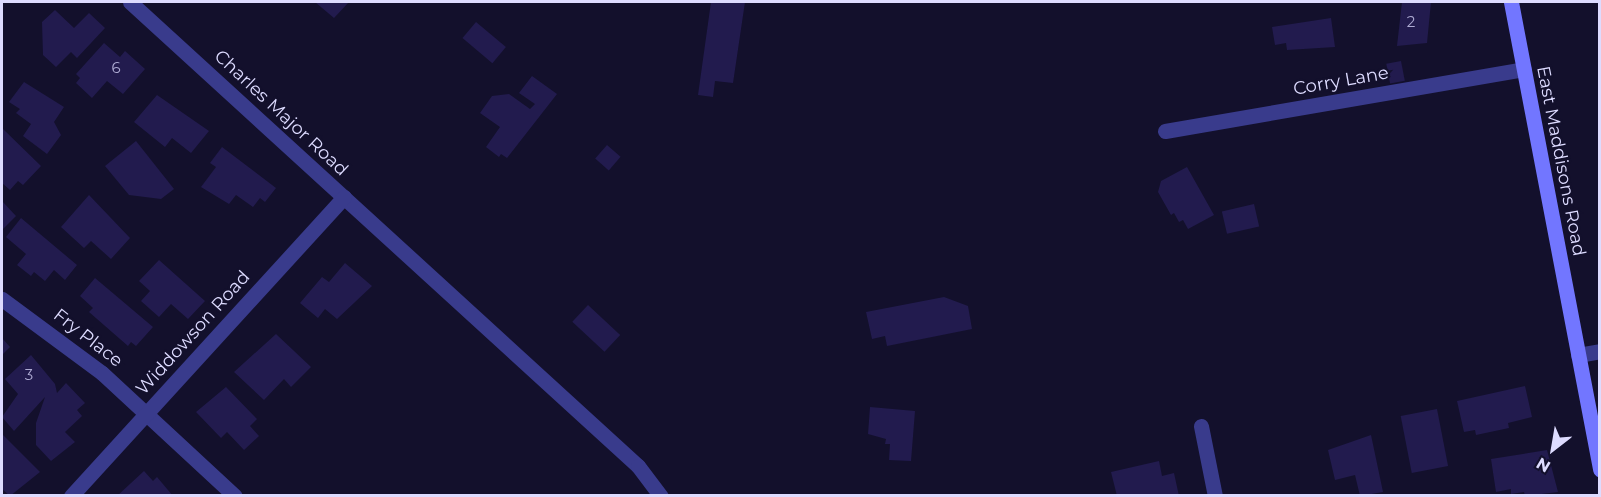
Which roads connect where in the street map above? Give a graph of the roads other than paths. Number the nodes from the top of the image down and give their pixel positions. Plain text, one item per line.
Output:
1 (130, 2) edge
2 (1511, 2) edge
3 (1524, 69) junction
4 (1165, 131) dead end
5 (344, 197) junction
6 (2, 299) edge
7 (1599, 351) edge
8 (1578, 355) junction
9 (146, 414) junction
10 (1201, 426) dead end
11 (1599, 470) edge
12 (71, 495) edge
13 (235, 495) edge
14 (661, 495) edge
15 (1215, 495) edge

1 - 5 street, Charles Major Road
2 - 3 street, East Maddisons Road
3 - 4 street, Corry Lane
3 - 8 street, East Maddisons Road
5 - 9 street, Widdowson Road
5 - 14 street, Charles Major Road
6 - 9 street, Fry Place
7 - 8 street
8 - 11 street, East Maddisons Road
9 - 12 street, Widdowson Road
9 - 13 street, Fry Place
10 - 15 street

